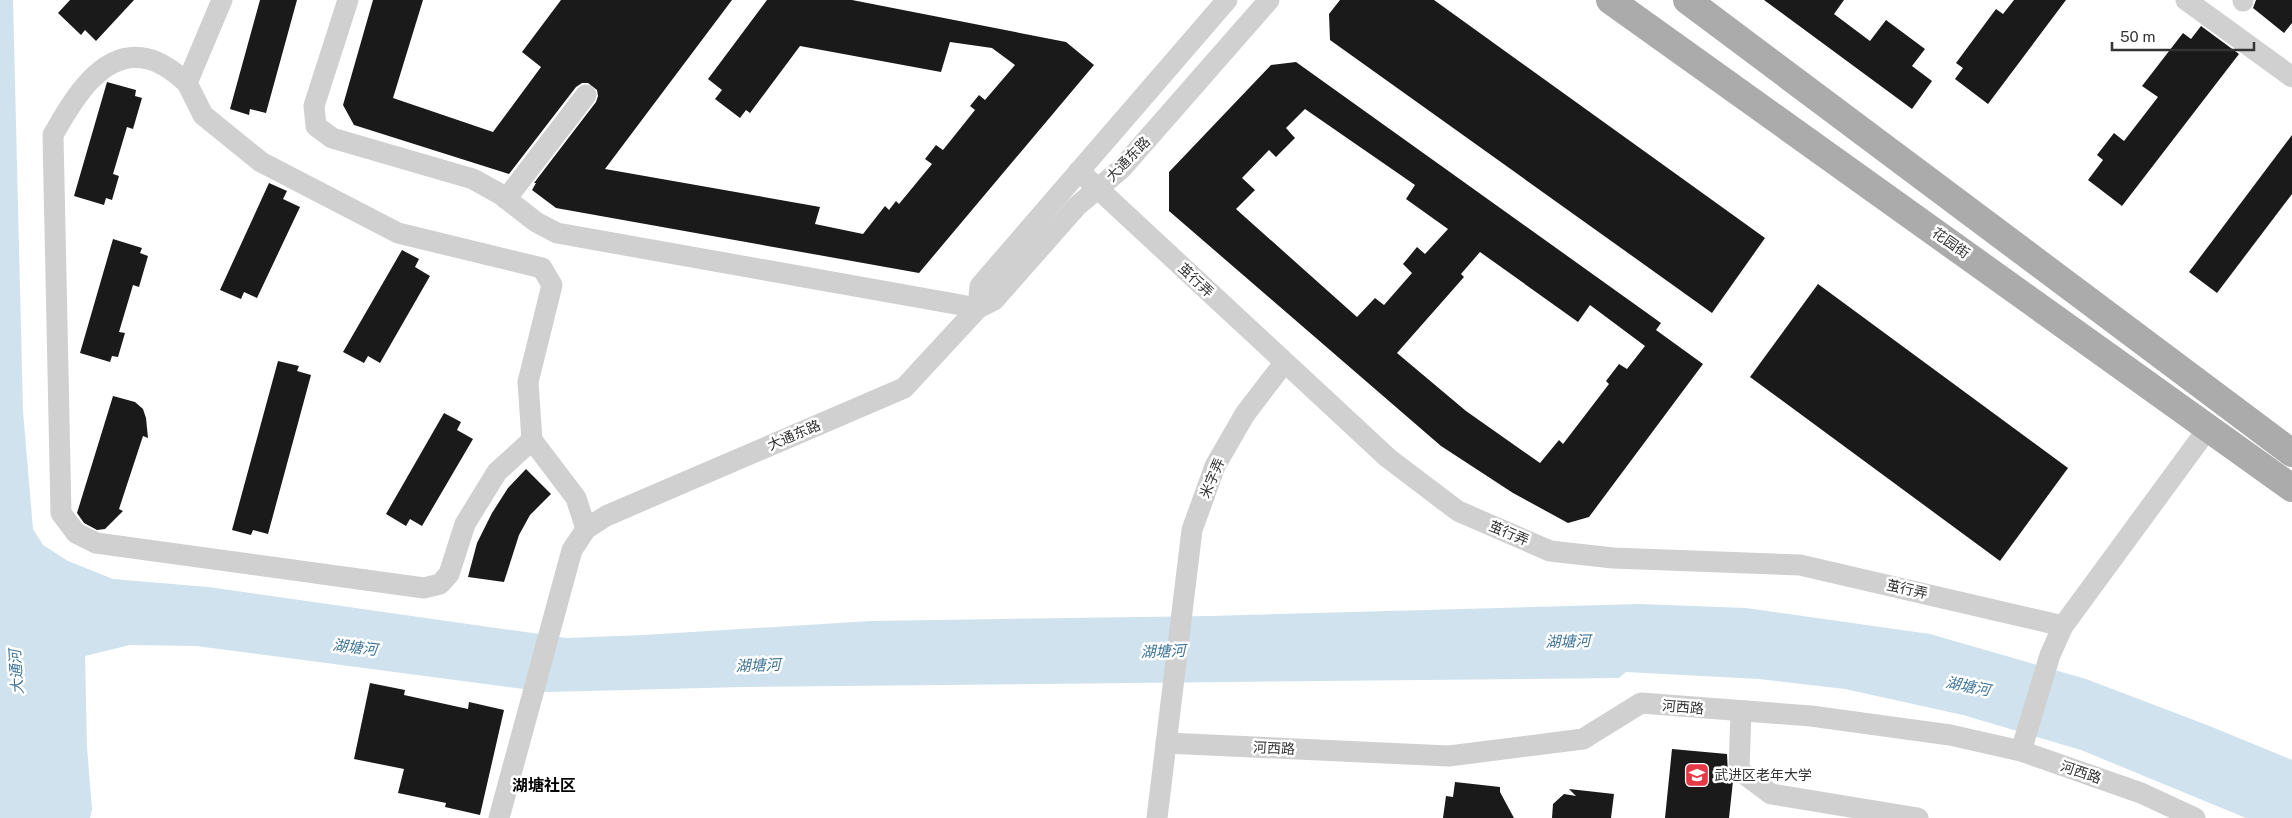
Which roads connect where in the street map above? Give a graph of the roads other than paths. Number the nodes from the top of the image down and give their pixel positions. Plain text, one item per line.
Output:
1 (222, 0) edge
2 (348, 0) edge
3 (1227, 0) edge
4 (1269, 0) edge
5 (1610, 0) edge
6 (1687, 0) edge
7 (2186, 0) edge
8 (2292, 77) edge
9 (187, 83) junction
10 (586, 95) dead end
11 (1079, 172) junction
12 (1098, 188) junction
13 (506, 199) junction
14 (978, 308) junction
15 (1284, 363) junction
16 (2209, 427) junction
17 (532, 440) junction
18 (2292, 453) edge
19 (2292, 488) edge
20 (586, 529) junction
21 (2063, 626) junction
22 (1741, 712) junction
23 (1166, 743) junction
24 (2024, 744) junction
25 (499, 818) edge
26 (1157, 818) edge
27 (1918, 818) edge
28 (2195, 818) edge

1 - 9 street
2 - 13 street
3 - 11 street, 大通东路
4 - 12 street, 大通东路
5 - 16 main road, 花园街
6 - 18 main road
7 - 8 street
9 - 17 street
9 - 17 street
10 - 13 street
11 - 12 street, 茧行弄
11 - 14 street, 大通东路
12 - 14 street, 大通东路
12 - 15 street, 茧行弄
13 - 14 street
14 - 20 street, 大通东路
15 - 21 street, 茧行弄
15 - 23 street, 米字弄
16 - 19 main road, 花园街
16 - 21 street
17 - 20 street
20 - 25 street
21 - 24 street
22 - 23 street, 河西路
22 - 24 street, 河西路
22 - 27 street
23 - 26 street
24 - 28 street, 河西路

